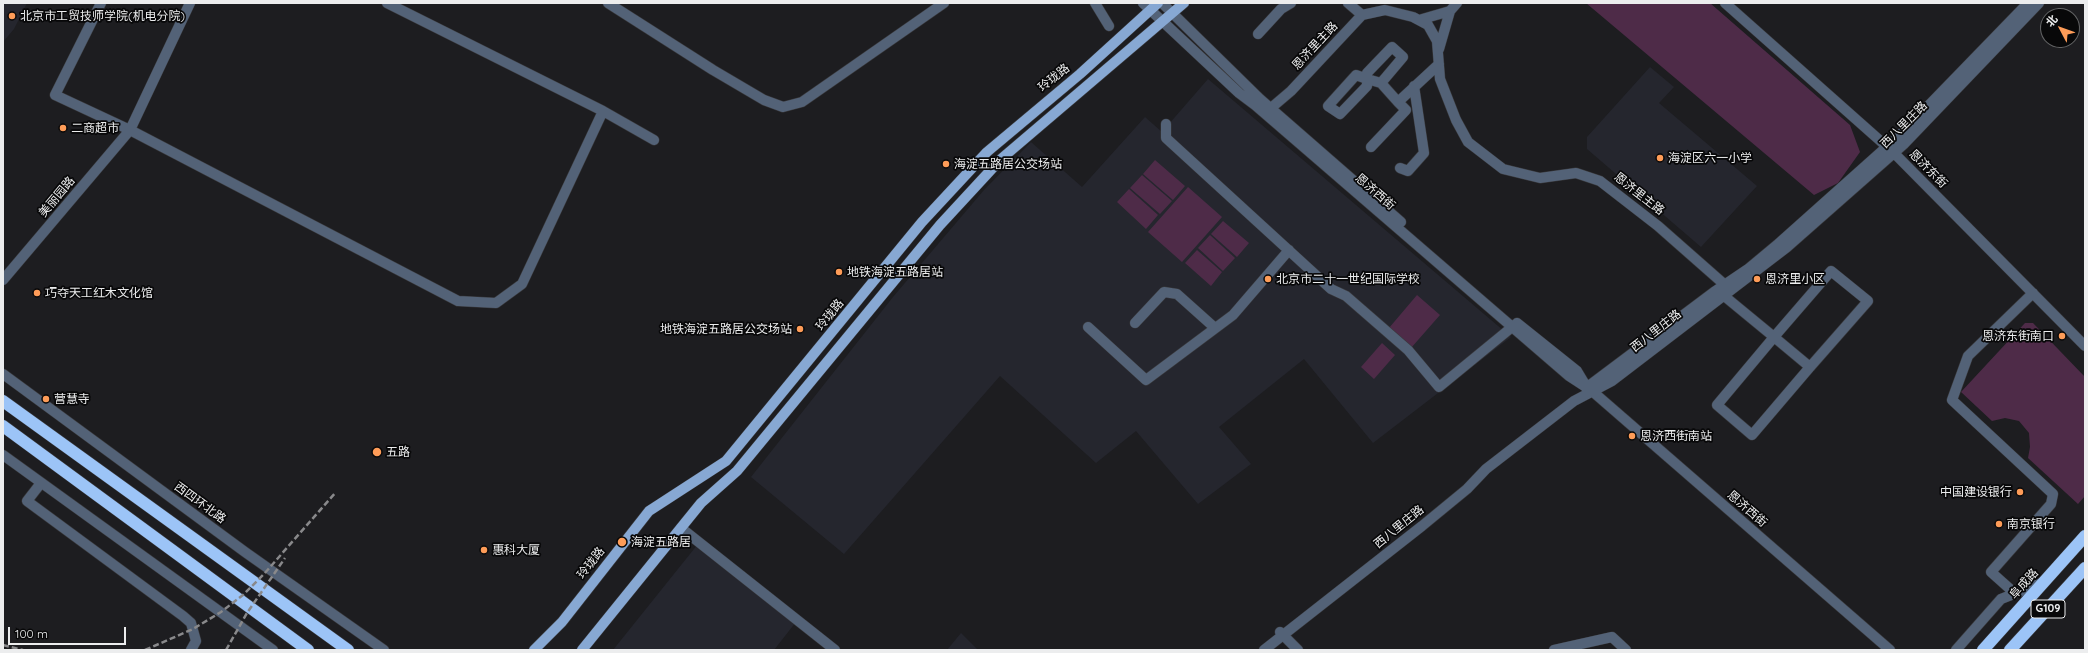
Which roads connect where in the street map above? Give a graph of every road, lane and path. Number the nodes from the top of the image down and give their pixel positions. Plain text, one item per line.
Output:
1 (101, 3) edge
2 (190, 3) edge
3 (387, 3) edge
4 (608, 3) edge
5 (944, 3) edge
6 (1095, 3) edge
7 (1143, 3) edge
8 (1158, 3) edge
9 (1162, 3) edge
10 (1184, 3) edge
11 (1188, 3) edge
12 (1291, 3) edge
13 (1348, 3) edge
14 (1725, 3) edge
15 (2028, 3) edge
16 (2039, 3) edge
17 (1454, 7) edge
18 (1150, 10) junction
19 (1172, 13) junction
20 (1362, 15) junction
21 (1419, 20) junction
22 (1161, 23) junction
23 (1109, 26) dead end
24 (1258, 34) dead end
25 (1438, 52) junction
26 (1438, 64) junction
27 (1381, 83) junction
28 (1414, 86) junction
29 (1398, 102) junction
30 (1271, 108) junction
31 (602, 111) junction
32 (1166, 124) dead end
33 (130, 130) junction
34 (654, 140) dead end
35 (1371, 147) dead end
36 (1891, 150) junction
37 (1400, 168) dead end
38 (1289, 250) junction
39 (3, 280) edge
40 (1725, 285) junction
41 (2033, 293) junction
42 (1723, 295) junction
43 (1135, 323) dead end
44 (1515, 325) junction
45 (1088, 327) dead end
46 (1215, 328) junction
47 (1774, 337) junction
48 (2085, 346) edge
49 (1810, 367) junction
50 (3, 374) edge
51 (1589, 390) junction
52 (3, 402) edge
53 (3, 426) edge
54 (3, 456) edge
55 (41, 483) junction
56 (681, 528) junction
57 (2085, 536) edge
58 (2085, 568) edge
59 (2046, 581) junction
60 (2010, 589) dead end
61 (562, 622) junction
62 (1282, 633) junction
63 (190, 650) edge
64 (273, 650) edge
65 (308, 650) edge
66 (348, 650) edge
67 (384, 650) edge
68 (534, 650) edge
69 (541, 650) edge
70 (582, 650) edge
71 (835, 650) edge
72 (1256, 650) edge
73 (1264, 650) edge
74 (1298, 650) edge
75 (1554, 650) edge
76 (1626, 650) edge
77 (1890, 650) edge
78 (1956, 650) edge
79 (1983, 650) edge
80 (2010, 650) edge

1 - 33 street
2 - 33 street, 美丽园路
3 - 31 street
4 - 5 street
6 - 23 street
7 - 18 street, 恩济西街
8 - 18 main road, 玲珑路
9 - 19 street, 恩济西街
10 - 19 main road
11 - 19 street
12 - 24 street
13 - 20 street
14 - 36 street, 恩济东街
15 - 36 street, 西八里庄路
16 - 36 street, 西八里庄路
17 - 21 street
17 - 25 street
18 - 22 street, 恩济西街
18 - 61 main road, 玲珑路
19 - 22 main road
19 - 30 street, 恩济西街
20 - 21 street, 恩济里主路
20 - 30 street, 恩济里主路
21 - 25 street, 恩济里主路
22 - 44 street, 恩济西街
22 - 56 main road
25 - 26 street, 恩济里主路
26 - 28 street
26 - 40 street, 恩济里主路
27 - 27 street
27 - 29 street
28 - 29 street
28 - 37 street
29 - 35 street
30 - 44 street, 恩济西街
31 - 33 street
31 - 34 street
32 - 38 street
33 - 39 street, 美丽园路
36 - 40 street, 西八里庄路
36 - 41 street, 恩济东街
36 - 42 street, 西八里庄路
38 - 44 street
38 - 46 street
40 - 51 street, 西八里庄路
41 - 48 street, 恩济东街
41 - 60 street
42 - 47 street
42 - 51 street, 西八里庄路
43 - 46 street
44 - 51 street, 恩济西街
45 - 46 street
47 - 49 street
47 - 49 street
47 - 49 street
50 - 67 street, 西四环北路
51 - 62 street, 西八里庄路
51 - 77 street, 恩济西街
52 - 66 highway
53 - 65 highway
54 - 55 street
55 - 63 street
55 - 64 street
56 - 70 main road
56 - 71 street
57 - 59 highway, 阜成路 / G109
58 - 80 highway, G109
59 - 78 street
59 - 79 highway, 阜成路 / G109
61 - 68 main road, 玲珑路
61 - 69 main road
62 - 72 street, 西八里庄路
62 - 73 street, 西八里庄路
62 - 74 street
75 - 76 street

